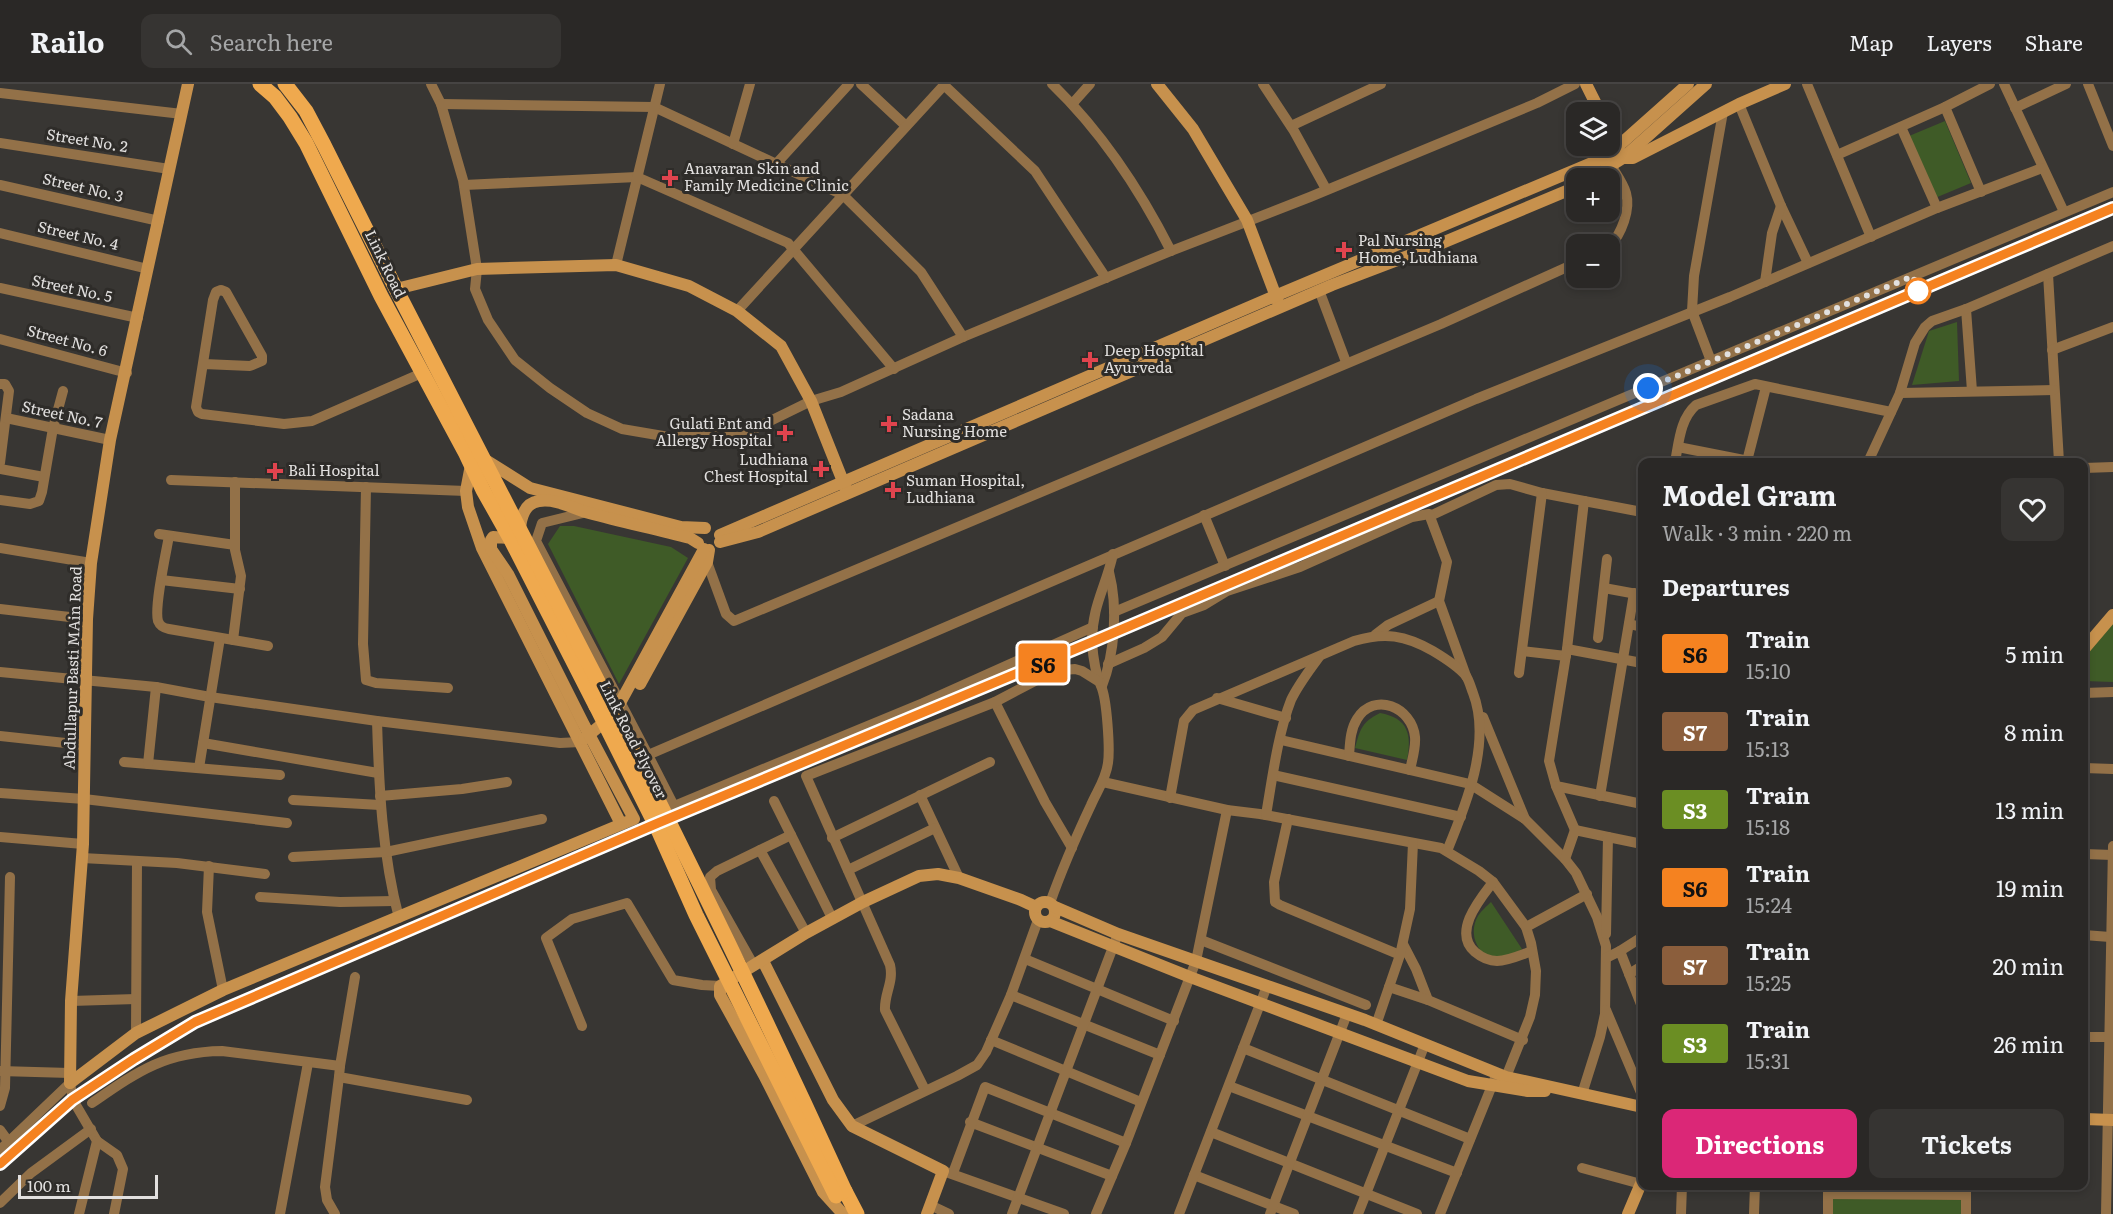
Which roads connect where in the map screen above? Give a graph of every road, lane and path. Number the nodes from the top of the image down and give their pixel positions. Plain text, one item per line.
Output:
1 (188, 84) edge
2 (260, 84) edge
3 (285, 84) edge
4 (432, 84) edge
5 (660, 84) edge
6 (750, 84) edge
7 (849, 84) edge
8 (861, 84) edge
9 (945, 84) edge
10 (1052, 84) edge
11 (1090, 84) edge
12 (1158, 84) edge
13 (1263, 84) edge
14 (1382, 84) edge
15 (1575, 84) edge
16 (1586, 84) edge
17 (1688, 84) edge
18 (1706, 84) edge
19 (1785, 84) edge
20 (1807, 84) edge
21 (1990, 84) edge
22 (2004, 84) edge
23 (2066, 84) edge
24 (2088, 84) edge
25 (0, 93) edge
26 (1595, 102) edge
27 (441, 104) junction
28 (1073, 104) junction
29 (1739, 104) junction
30 (654, 107) junction
31 (1945, 107) junction
32 (2015, 108) junction
33 (1723, 112) junction
34 (182, 114) junction
35 (906, 126) junction
36 (1291, 126) junction
37 (1901, 127) junction
38 (0, 143) edge
39 (733, 144) junction
40 (2113, 146) edge
41 (1620, 153) junction
42 (1837, 155) junction
43 (1616, 156) edge
44 (1609, 162) junction
45 (776, 164) junction
46 (1602, 168) edge
47 (2042, 168) junction
48 (169, 169) junction
49 (637, 177) junction
50 (0, 185) edge
51 (464, 185) junction
52 (1326, 189) junction
53 (1566, 191) edge
54 (1981, 192) junction
55 (2113, 192) edge
56 (843, 195) junction
57 (1781, 206) junction
58 (1937, 208) junction
59 (2064, 212) junction
60 (1247, 220) junction
61 (159, 221) junction
62 (0, 233) edge
63 (1618, 234) edge
64 (1871, 237) junction
65 (2113, 246) edge
66 (794, 249) junction
67 (1171, 251) junction
68 (1808, 263) junction
69 (616, 265) junction
70 (1566, 268) edge
71 (148, 269) junction
72 (477, 270) junction
73 (2048, 274) junction
74 (1106, 278) junction
75 (1765, 282) junction
76 (0, 288) edge
77 (396, 289) junction
78 (1319, 290) junction
79 (1277, 302) junction
80 (1966, 309) junction
81 (737, 311) junction
82 (1692, 311) junction
83 (138, 318) junction
84 (2113, 327) edge
85 (963, 337) junction
86 (0, 339) edge
87 (2052, 350) junction
88 (1711, 361) junction
89 (1346, 362) junction
90 (204, 363) junction
91 (894, 369) junction
92 (127, 373) junction
93 (422, 373) junction
94 (0, 384) edge
95 (1766, 387) junction
96 (2054, 390) junction
97 (63, 391) dead end
98 (1972, 391) junction
99 (1900, 393) junction
100 (811, 401) junction
101 (1891, 412) junction
102 (6, 418) junction
103 (53, 428) junction
104 (2, 440) edge
105 (111, 440) junction
106 (1678, 447) junction
107 (1676, 458) edge
108 (1735, 458) edge
109 (1752, 458) edge
110 (1870, 458) edge
111 (2059, 458) edge
112 (477, 462) junction
113 (0, 463) edge
114 (2113, 467) edge
115 (2088, 468) edge
116 (0, 469) edge
117 (44, 477) junction
118 (171, 480) dead end
119 (235, 482) junction
120 (366, 487) junction
121 (845, 488) junction
122 (466, 491) junction
123 (1542, 494) junction
124 (0, 500) edge
125 (1584, 501) junction
126 (1638, 511) edge
127 (587, 512) junction
128 (1204, 515) junction
129 (1430, 516) junction
130 (705, 528) junction
131 (515, 533) junction
132 (720, 539) junction
133 (235, 544) junction
134 (0, 548) edge
135 (705, 551) junction
136 (1113, 554) junction
137 (1607, 559) dead end
138 (91, 563) junction
139 (1225, 566) junction
140 (1109, 572) junction
141 (161, 580) junction
142 (1604, 588) junction
143 (240, 589) junction
144 (1638, 594) edge
145 (1439, 602) junction
146 (0, 609) edge
147 (1114, 612) junction
148 (2113, 615) edge
149 (87, 619) junction
150 (1629, 624) junction
151 (1638, 626) edge
152 (1093, 627) junction
153 (1375, 635) junction
154 (220, 638) junction
155 (1598, 638) dead end
156 (233, 640) junction
157 (2088, 644) edge
158 (268, 646) dead end
159 (1522, 651) junction
160 (1566, 652) junction
161 (1319, 657) junction
162 (1624, 660) junction
163 (1638, 662) edge
164 (1108, 664) junction
165 (0, 672) edge
166 (1519, 673) dead end
167 (1466, 676) junction
168 (86, 680) junction
169 (1100, 684) junction
170 (156, 687) junction
171 (448, 688) dead end
172 (2113, 692) edge
173 (2088, 693) edge
174 (210, 697) junction
175 (1217, 698) junction
176 (1476, 700) junction
177 (995, 702) junction
178 (619, 710) junction
179 (1286, 718) junction
180 (377, 721) junction
181 (0, 735) edge
182 (584, 738) junction
183 (1281, 740) junction
184 (203, 743) junction
185 (84, 745) junction
186 (648, 754) junction
187 (1349, 756) junction
188 (124, 762) dead end
189 (990, 762) dead end
190 (148, 764) junction
191 (199, 768) junction
192 (2088, 768) edge
193 (2113, 769) edge
194 (1410, 770) junction
195 (378, 773) junction
196 (280, 775) dead end
197 (1273, 775) junction
198 (507, 782) dead end
199 (1102, 782) junction
200 (1470, 784) junction
201 (1556, 786) junction
202 (0, 793) edge
203 (920, 795) junction
204 (1600, 796) junction
205 (1170, 798) junction
206 (84, 799) junction
207 (293, 800) dead end
208 (380, 800) junction
209 (774, 801) dead end
210 (1638, 803) edge
211 (674, 806) junction
212 (1227, 810) junction
213 (1266, 815) junction
214 (1461, 817) junction
215 (542, 819) dead end
216 (634, 819) junction
217 (1288, 819) junction
218 (1525, 819) junction
219 (287, 823) dead end
220 (621, 824) junction
221 (935, 828) junction
222 (1575, 830) junction
223 (791, 835) junction
224 (0, 837) edge
225 (1608, 837) junction
226 (832, 838) junction
227 (1413, 843) junction
228 (1638, 843) edge
229 (83, 844) junction
230 (2113, 846) edge
231 (1072, 848) junction
232 (760, 850) junction
233 (386, 852) junction
234 (1447, 852) junction
235 (2088, 855) edge
236 (2113, 855) edge
237 (293, 857) dead end
238 (82, 858) junction
239 (1565, 859) junction
240 (138, 861) junction
241 (208, 866) junction
242 (848, 870) junction
243 (265, 874) dead end
244 (10, 877) dead end
245 (959, 878) junction
246 (1492, 882) junction
247 (1587, 894) junction
248 (260, 897) dead end
249 (394, 901) junction
250 (863, 902) junction
251 (1053, 905) junction
252 (1041, 916) junction
253 (399, 918) junction
254 (832, 918) junction
255 (1526, 927) junction
256 (806, 933) junction
257 (1118, 934) junction
258 (2088, 935) edge
259 (2110, 937) junction
260 (1201, 940) junction
261 (1638, 940) edge
262 (1606, 946) junction
263 (1113, 947) junction
264 (1401, 950) junction
265 (1532, 951) junction
266 (1620, 951) junction
267 (1606, 958) junction
268 (1025, 959) junction
269 (1196, 961) junction
270 (758, 964) junction
271 (1638, 968) edge
272 (1629, 974) junction
273 (2112, 976) edge
274 (355, 977) dead end
275 (1190, 977) junction
276 (720, 986) junction
277 (1267, 986) junction
278 (1389, 987) junction
279 (223, 990) junction
280 (1097, 990) junction
281 (1011, 995) junction
282 (1638, 997) edge
283 (136, 999) junction
284 (1428, 1000) junction
285 (71, 1002) junction
286 (1260, 1003) junction
287 (1366, 1005) dead end
288 (1605, 1007) junction
289 (1347, 1014) junction
290 (1174, 1021) junction
291 (1376, 1024) junction
292 (1084, 1025) junction
293 (582, 1026) dead end
294 (1340, 1032) junction
295 (136, 1033) junction
296 (2088, 1037) edge
297 (2111, 1037) edge
298 (991, 1040) junction
299 (1522, 1040) junction
300 (1425, 1044) junction
301 (1243, 1048) junction
302 (1160, 1055) junction
303 (1418, 1062) junction
304 (308, 1063) junction
305 (971, 1069) junction
306 (1066, 1070) junction
307 (3, 1072) edge
308 (339, 1072) junction
309 (70, 1078) junction
310 (1322, 1079) junction
311 (1499, 1079) junction
312 (1638, 1085) edge
313 (985, 1086) junction
314 (1229, 1086) junction
315 (925, 1090) junction
316 (1582, 1094) junction
317 (467, 1100) dead end
318 (1141, 1102) junction
319 (92, 1103) dead end
320 (0, 1106) edge
321 (1638, 1106) edge
322 (1399, 1110) junction
323 (1050, 1113) junction
324 (1308, 1116) junction
325 (2088, 1119) edge
326 (2111, 1120) edge
327 (970, 1122) junction
328 (852, 1125) junction
329 (0, 1130) edge
330 (91, 1130) junction
331 (1211, 1132) junction
332 (1470, 1139) junction
333 (9, 1141) junction
334 (97, 1141) junction
335 (1126, 1143) junction
336 (1385, 1146) junction
337 (1037, 1148) junction
338 (0, 1150) edge
339 (1290, 1162) junction
340 (1582, 1168) dead end
341 (948, 1172) junction
342 (1457, 1173) junction
343 (1194, 1175) junction
344 (1112, 1176) junction
345 (1638, 1181) edge
346 (1638, 1190) edge
347 (1682, 1190) edge
348 (1755, 1190) edge
349 (1828, 1190) edge
350 (1966, 1190) edge
351 (840, 1193) junction
352 (1366, 1194) junction
353 (1019, 1196) junction
354 (0, 1203) edge
355 (929, 1210) edge
356 (1272, 1210) edge
357 (1182, 1213) edge
358 (79, 1214) edge
359 (114, 1214) edge
360 (280, 1214) edge
361 (335, 1214) edge
362 (844, 1214) edge
363 (856, 1214) edge
364 (949, 1214) edge
365 (1012, 1214) edge
366 (1064, 1214) edge
367 (1096, 1214) edge
368 (1294, 1214) edge
369 (1358, 1214) edge
370 (1417, 1214) edge
371 (1440, 1214) edge
372 (1628, 1214) edge
373 (1681, 1214) edge
374 (1754, 1214) edge
375 (1828, 1214) edge
376 (1966, 1214) edge
377 (2106, 1214) edge

1 - 34 street, Abdullapur Basti MAin Road
2 - 93 main road, Link Road
3 - 77 main road, Link Road
4 - 27 street
5 - 30 street
6 - 39 street
7 - 45 street
8 - 35 street
9 - 35 street
9 - 74 street
10 - 28 street
11 - 28 street
12 - 60 street
13 - 36 street
14 - 36 street
15 - 52 street
16 - 26 street
17 - 41 street
18 - 41 street
19 - 29 street
20 - 42 street
21 - 31 street
22 - 32 street
23 - 32 street
24 - 40 street
25 - 34 street
27 - 30 street
27 - 51 street
28 - 67 street
29 - 33 street
29 - 57 street
30 - 39 street
30 - 49 street
31 - 37 street
31 - 54 street
32 - 47 street
33 - 41 street
33 - 82 street
34 - 48 street, Abdullapur Basti MAin Road
35 - 56 street
36 - 52 street
37 - 42 street
37 - 58 street
38 - 48 street, Street No. 2
39 - 45 street
42 - 64 street
43 - 44 street
44 - 46 street
44 - 63 street
44 - 79 street
45 - 56 street
47 - 54 street
47 - 59 street
48 - 61 street, Abdullapur Basti MAin Road
49 - 51 street
49 - 66 street
49 - 69 street
50 - 61 street, Street No. 3
51 - 72 street
52 - 60 street
53 - 78 street
54 - 58 street
55 - 59 street
56 - 66 street
56 - 85 street
57 - 68 street
57 - 75 street
58 - 64 street
59 - 88 street
60 - 67 street
60 - 79 street
61 - 71 street, Abdullapur Basti MAin Road
62 - 71 street, Street No. 4
64 - 68 street
65 - 73 street
66 - 81 street
66 - 91 street
67 - 74 street
68 - 75 street
69 - 72 street
69 - 81 street
70 - 89 street
71 - 83 street, Abdullapur Basti MAin Road
72 - 77 street
72 - 100 street
73 - 80 street
73 - 87 street
74 - 85 street
75 - 82 street
76 - 83 street, Street No. 5
77 - 112 main road, Link Road
78 - 79 street
78 - 89 street
79 - 121 street
80 - 98 street
80 - 99 street
81 - 100 street
82 - 88 street
82 - 128 street
83 - 92 street, Abdullapur Basti MAin Road
84 - 87 street
85 - 91 street
86 - 92 street, Street No. 6
87 - 96 street
88 - 139 street
89 - 135 street
90 - 90 street
90 - 93 street
91 - 100 street
92 - 105 street, Abdullapur Basti MAin Road
93 - 112 main road, Link Road
94 - 102 street
95 - 101 street
95 - 106 street
95 - 109 street
96 - 98 street
96 - 111 street
97 - 103 street
98 - 99 street
99 - 101 street
100 - 121 street
101 - 110 street
102 - 103 street, Street No. 7
102 - 104 street
103 - 105 street, Street No. 7
103 - 117 street
104 - 113 street
105 - 138 street, Abdullapur Basti MAin Road
106 - 107 street
106 - 108 street
112 - 122 street
112 - 130 street
112 - 131 main road, Link Road Flyover
112 - 131 main road, Link Road Flyover
114 - 115 street
116 - 117 street
117 - 124 street
118 - 119 street
119 - 120 street
119 - 133 street
120 - 122 street
120 - 171 street
121 - 132 street
122 - 182 street
123 - 125 street
123 - 129 street
123 - 159 street
125 - 126 street
125 - 160 street
127 - 131 street
127 - 135 street
127 - 178 street
128 - 136 street
128 - 139 street
129 - 145 street
129 - 164 street
130 - 132 street
130 - 135 street
131 - 182 street
131 - 351 main road, Link Road Flyover, bridge
132 - 135 street
133 - 141 street
133 - 143 street
134 - 138 street
135 - 178 street
136 - 140 street
136 - 186 street
137 - 142 street
138 - 149 street, Abdullapur Basti MAin Road
139 - 147 street
140 - 147 street
140 - 152 street
141 - 143 street
141 - 154 street
142 - 144 street
142 - 155 street
143 - 156 street
144 - 150 street
145 - 153 street
145 - 167 street
146 - 149 street
147 - 164 street
148 - 157 street
149 - 168 street, Abdullapur Basti MAin Road
150 - 151 street
150 - 162 street
152 - 169 street
152 - 211 street
153 - 161 street
153 - 167 street
154 - 156 street
154 - 174 street
156 - 158 street
159 - 160 street
159 - 166 street
160 - 162 street
160 - 201 street
161 - 175 street
161 - 179 street
162 - 163 street
162 - 204 street
164 - 169 street
165 - 168 street
167 - 176 street
168 - 170 street
168 - 185 street, Abdullapur Basti MAin Road
169 - 177 street
169 - 199 street
170 - 174 street
170 - 190 street
172 - 173 street
174 - 180 street
174 - 184 street
175 - 179 street
175 - 205 street
176 - 200 street
176 - 218 street
177 - 226 street
177 - 231 street
178 - 182 street
178 - 186 street
179 - 183 street
180 - 182 street
180 - 195 street
181 - 185 street
182 - 216 street
182 - 220 street
183 - 187 street
183 - 197 street
184 - 191 street
184 - 195 street
185 - 206 street, Abdullapur Basti MAin Road
186 - 211 street
187 - 194 street
187 - 194 street
188 - 190 street
189 - 203 street
190 - 191 street
191 - 196 street
192 - 193 street
194 - 200 street
195 - 208 street
197 - 213 street
197 - 214 street
198 - 208 street
199 - 205 street
199 - 231 street
200 - 214 street
200 - 218 street
201 - 204 street
201 - 222 street
202 - 206 street
203 - 221 street
203 - 226 street
204 - 210 street
205 - 212 street
206 - 219 street
206 - 229 street, Abdullapur Basti MAin Road
207 - 208 street
208 - 233 street
209 - 223 street
211 - 216 street
212 - 213 street
212 - 260 street
213 - 217 street
214 - 234 street
215 - 233 street
216 - 220 street
217 - 227 street
217 - 264 street
218 - 239 street
220 - 253 street
221 - 242 street
221 - 245 street
222 - 225 street
222 - 239 street
223 - 232 street
223 - 254 street
224 - 229 street
225 - 228 street
225 - 262 street
226 - 242 street
227 - 234 street
227 - 264 street
229 - 238 street, Abdullapur Basti MAin Road
230 - 236 street
231 - 251 street
232 - 256 street
232 - 270 street
233 - 237 street
233 - 249 street
234 - 246 street
235 - 236 street
236 - 259 street
238 - 240 street
238 - 285 street, Abdullapur Basti MAin Road
239 - 247 street
240 - 241 street
240 - 283 street
241 - 243 street
241 - 279 street
242 - 250 street
244 - 307 street
245 - 250 street
245 - 252 street
246 - 255 street
246 - 265 street
247 - 255 street
247 - 262 street
248 - 249 street
249 - 253 street
250 - 254 street
250 - 315 street
251 - 252 street
251 - 252 street
251 - 257 street
252 - 263 street
252 - 268 street
253 - 279 street
254 - 256 street
255 - 265 street
256 - 270 street
257 - 263 street
257 - 269 street
258 - 259 street
259 - 273 street
260 - 269 street
260 - 287 street
261 - 266 street
262 - 267 street
263 - 275 street
263 - 280 street
264 - 278 street
264 - 284 street
265 - 299 street
266 - 267 street
266 - 272 street
267 - 288 street
268 - 280 street
268 - 281 street
269 - 275 street
269 - 277 street
270 - 276 street
270 - 328 street
271 - 272 street
272 - 282 street
273 - 297 street
274 - 308 street
275 - 286 street
275 - 290 street
276 - 293 street
276 - 362 street
277 - 286 street
277 - 289 street
278 - 284 street
278 - 291 street
279 - 295 street
280 - 290 street
280 - 292 street
281 - 292 street
281 - 298 street
283 - 285 street
283 - 295 street
284 - 299 street
285 - 309 street, Abdullapur Basti MAin Road
286 - 294 street
286 - 301 street
288 - 312 street
288 - 316 street
289 - 291 street
289 - 294 street
290 - 302 street
291 - 300 street
292 - 302 street
292 - 306 street
294 - 303 street
294 - 310 street
295 - 309 street
296 - 297 street
297 - 326 street
298 - 305 street
298 - 306 street
299 - 311 street
300 - 303 street
300 - 311 street
301 - 310 street
301 - 314 street
302 - 318 street
303 - 311 street
303 - 322 street
304 - 308 street
304 - 319 street
304 - 360 street
305 - 313 street
305 - 315 street
306 - 318 street
306 - 323 street
307 - 309 street
307 - 320 street
308 - 317 street
308 - 361 street
309 - 330 street
309 - 333 street
310 - 322 street
310 - 324 street
311 - 316 street
311 - 332 street
313 - 323 street
313 - 327 street
314 - 324 street
314 - 331 street
315 - 328 street
316 - 321 street
318 - 335 street
322 - 332 street
322 - 336 street
323 - 335 street
323 - 337 street
324 - 336 street
324 - 339 street
325 - 326 street
326 - 377 street
327 - 337 street
327 - 341 street
328 - 341 street
329 - 333 street
330 - 334 street
330 - 354 street
331 - 339 street
331 - 343 street
332 - 342 street
333 - 338 street
334 - 358 street
334 - 359 street
335 - 344 street
336 - 342 street
336 - 352 street
337 - 344 street
337 - 353 street
339 - 352 street
339 - 356 street
340 - 345 street
341 - 353 street
341 - 355 street
342 - 371 street
343 - 356 street
343 - 357 street
344 - 367 street
346 - 372 street
347 - 373 street
348 - 374 street
349 - 350 street
349 - 375 street
350 - 376 street
351 - 362 main road
351 - 363 main road
352 - 369 street
352 - 370 street
353 - 365 street
353 - 366 street
355 - 364 street
356 - 368 street

